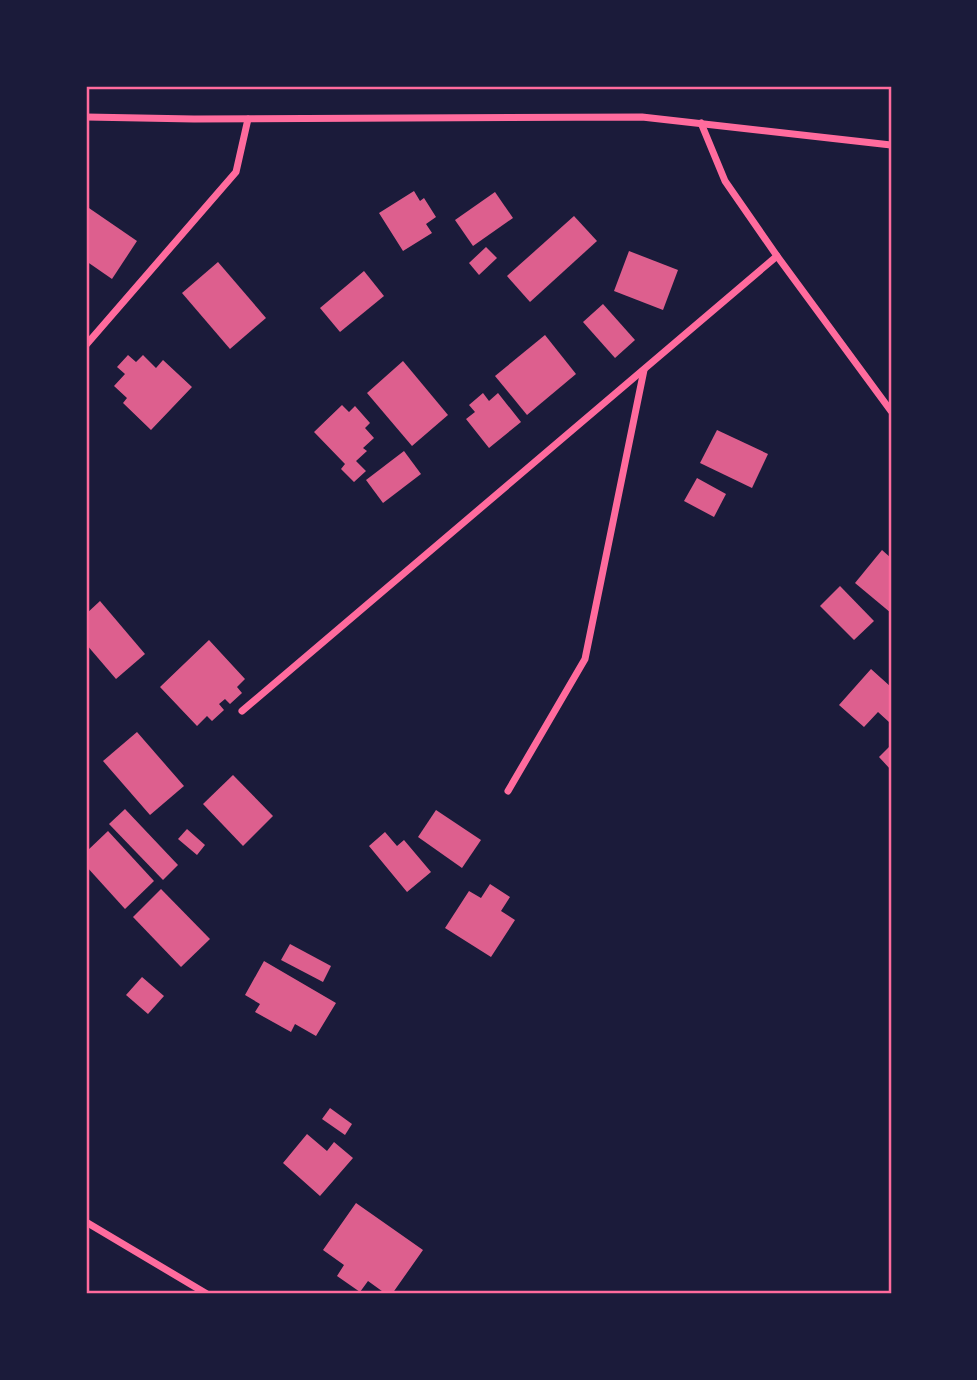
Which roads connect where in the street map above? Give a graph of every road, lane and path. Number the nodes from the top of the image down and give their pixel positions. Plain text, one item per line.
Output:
1 (86, 117) edge
2 (248, 119) junction
3 (701, 123) junction
4 (891, 145) edge
5 (777, 257) junction
6 (86, 345) edge
7 (644, 369) junction
8 (891, 411) edge
9 (242, 711) dead end
10 (508, 791) dead end
11 (86, 1222) edge
12 (207, 1294) edge

1 - 2 street
2 - 3 street
2 - 6 street
3 - 4 street
3 - 5 street
5 - 7 street
5 - 8 street
7 - 9 street
7 - 10 street
11 - 12 street

